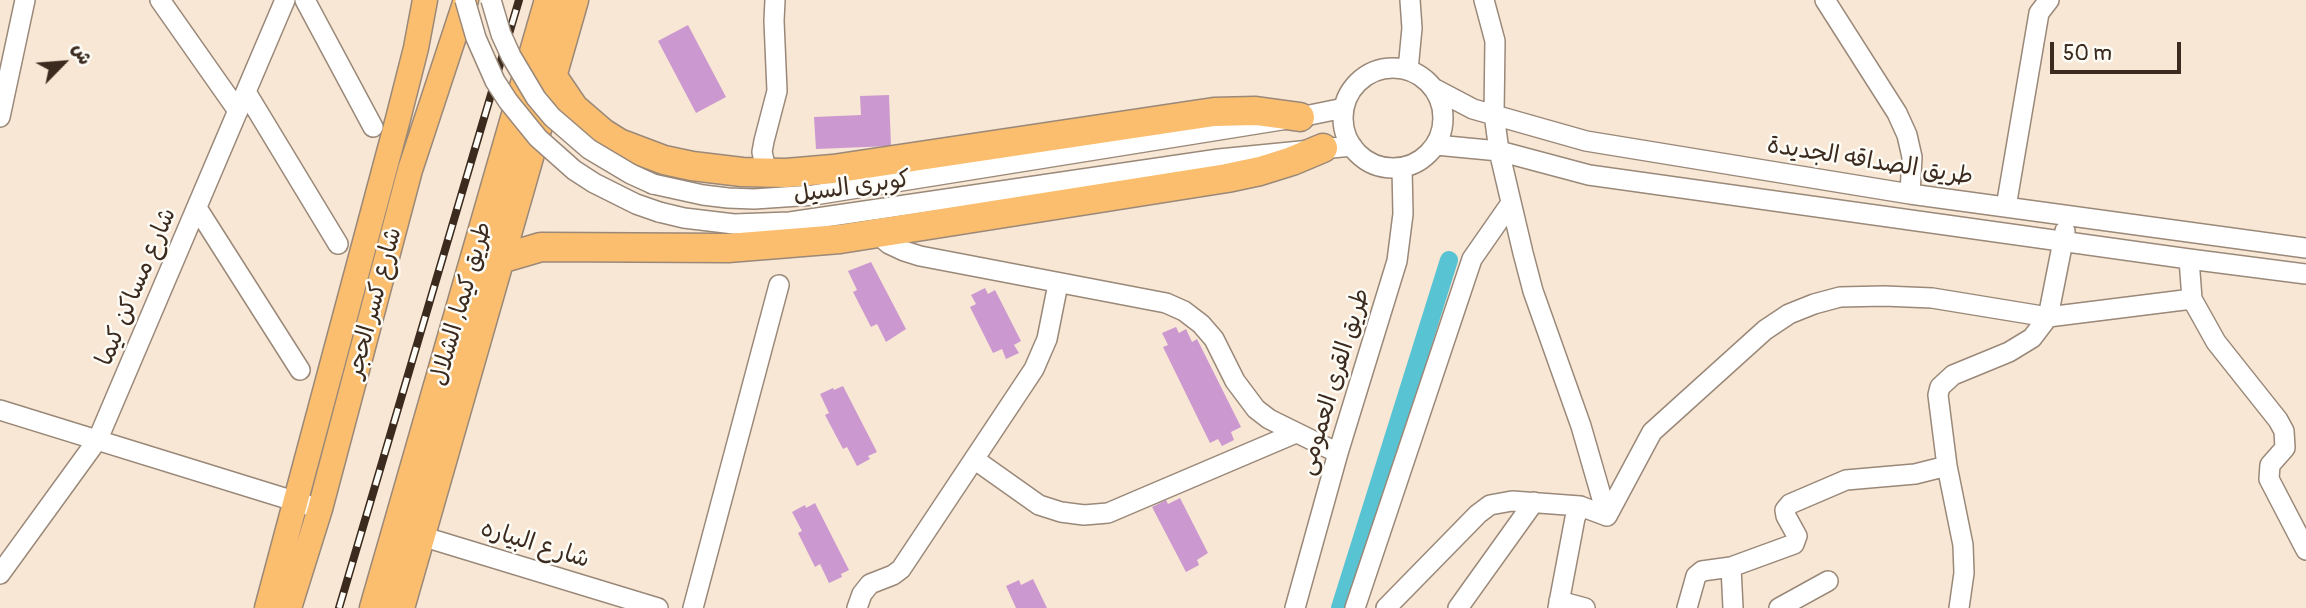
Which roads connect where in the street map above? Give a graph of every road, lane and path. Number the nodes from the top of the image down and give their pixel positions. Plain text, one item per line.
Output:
1 (25, 0) edge
2 (160, 0) edge
3 (285, 0) edge
4 (305, 0) edge
5 (425, 0) edge
6 (466, 0) edge
7 (491, 0) edge
8 (549, 0) edge
9 (574, 0) edge
10 (775, 0) edge
11 (1410, 0) edge
12 (1484, 0) edge
13 (1825, 0) edge
14 (2049, 0) edge
15 (1408, 70) junction
16 (553, 77) junction
17 (1434, 89) junction
18 (246, 92) junction
19 (1344, 108) junction
20 (238, 111) junction
21 (1494, 114) junction
22 (0, 117) edge
23 (1300, 117) junction
24 (373, 127) dead end
25 (1436, 145) junction
26 (1352, 146) junction
27 (1323, 148) junction
28 (1499, 151) junction
29 (1402, 168) junction
30 (766, 173) junction
31 (1910, 194) junction
32 (1511, 202) junction
33 (2006, 207) junction
34 (197, 208) junction
35 (2068, 216) junction
36 (876, 232) junction
37 (2063, 241) junction
38 (338, 244) dead end
39 (2281, 245) junction
40 (2306, 248) edge
41 (500, 259) junction
42 (2189, 259) junction
43 (2280, 271) junction
44 (2306, 274) edge
45 (1058, 284) junction
46 (779, 285) dead end
47 (2192, 299) junction
48 (2048, 317) junction
49 (300, 369) dead end
50 (0, 410) edge
51 (1296, 433) junction
52 (98, 439) junction
53 (1338, 453) junction
54 (974, 459) junction
55 (1947, 466) junction
56 (1534, 502) junction
57 (308, 506) junction
58 (1580, 506) junction
59 (1607, 516) junction
60 (409, 532) junction
61 (2306, 550) edge
62 (1731, 568) junction
63 (0, 574) edge
64 (1828, 581) dead end
65 (1558, 605) edge
66 (267, 608) edge
67 (289, 608) edge
68 (374, 608) edge
69 (400, 608) edge
70 (658, 608) edge
71 (692, 608) edge
72 (857, 608) edge
73 (1295, 608) edge
74 (1355, 608) edge
75 (1386, 608) edge
76 (1458, 608) edge
77 (1585, 608) edge
78 (1687, 608) edge
79 (1733, 608) edge
80 (1779, 608) edge
81 (1959, 608) edge

1 - 22 street
2 - 20 street
3 - 18 street, شارع مساكن كيما
4 - 24 street
5 - 57 main road, شارع كسر الحجر
6 - 27 street, كوبرى السيل, bridge
6 - 57 main road, شارع كسر الحجر
7 - 23 street, كوبرى السيل, bridge
8 - 60 highway, طريق كيما, الشلال
9 - 16 highway, طريق كيما, الشلال
10 - 30 street
11 - 15 street
12 - 21 street
13 - 31 street
14 - 33 street
15 - 17 street
15 - 19 street
16 - 30 highway
16 - 41 highway, طريق كيما, الشلال
17 - 21 street, طريق الصداقه الجديدة
17 - 25 street
18 - 20 street, شارع مساكن كيما
18 - 38 street
19 - 23 street, كوبرى السيل
19 - 26 street
20 - 34 street, شارع مساكن كيما
21 - 28 street
21 - 31 street, طريق الصداقه الجديدة
23 - 30 highway
25 - 28 street, طريق الصداقه الجديدة
25 - 29 street
26 - 27 street, كوبرى السيل
26 - 29 street
27 - 36 highway
28 - 32 street
28 - 37 street, طريق الصداقه الجديدة
29 - 53 street, طريق القرى العمومى
31 - 33 street, طريق الصداقه الجديدة
32 - 59 street
32 - 74 street
33 - 35 street, طريق الصداقه الجديدة
34 - 49 street
34 - 52 street, شارع مساكن كيما
35 - 37 street
35 - 39 street, طريق الصداقه الجديدة
36 - 41 highway
36 - 45 street
37 - 42 street, طريق الصداقه الجديدة
37 - 48 street
39 - 40 street, طريق الصداقه الجديدة
39 - 43 street
41 - 60 highway, طريق كيما, الشلال
42 - 43 street, طريق الصداقه الجديدة
42 - 47 street
43 - 44 street, طريق الصداقه الجديدة
45 - 51 street
45 - 54 street
46 - 71 street
47 - 48 street
47 - 61 street
48 - 55 street
48 - 59 street
50 - 52 street
51 - 53 street
51 - 54 street
52 - 57 street
52 - 63 street, شارع مساكن كيما
53 - 73 street, طريق القرى العمومى
54 - 72 street
55 - 62 street
55 - 81 street
56 - 58 street
56 - 75 street
56 - 76 street
57 - 66 main road, شارع كسر الحجر
57 - 67 main road, شارع كسر الحجر
58 - 59 street
58 - 65 street
60 - 68 highway, طريق كيما, الشلال
60 - 69 highway, طريق كيما, الشلال
60 - 70 street, شارع البياره
62 - 78 street
62 - 79 street
64 - 80 street
65 - 77 street

